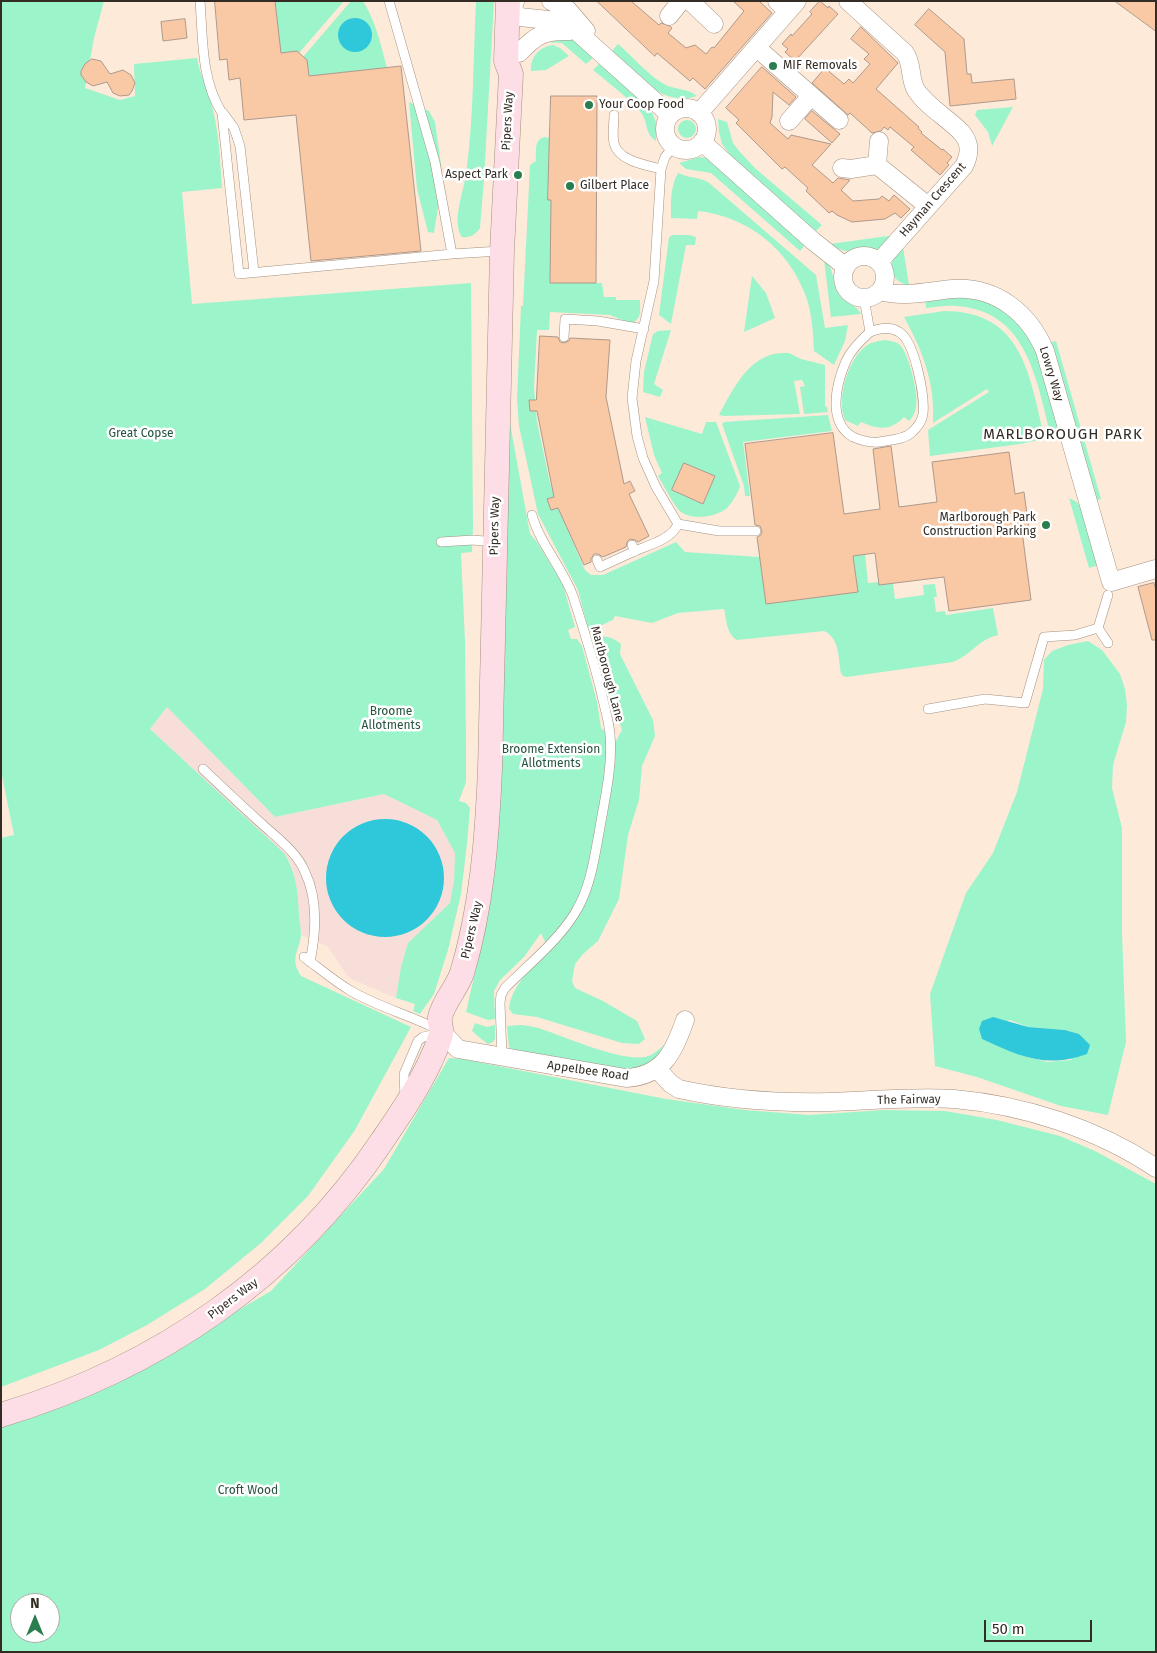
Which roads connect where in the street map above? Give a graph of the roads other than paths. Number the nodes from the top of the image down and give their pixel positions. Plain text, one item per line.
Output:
1 (200, 1) edge
2 (389, 1) edge
3 (551, 1) edge
4 (682, 1) edge
5 (690, 1) edge
6 (848, 1) edge
7 (787, 5) edge
8 (515, 6) edge
9 (669, 16) dead end
10 (714, 24) dead end
11 (578, 32) junction
12 (757, 48) junction
13 (599, 50) junction
14 (515, 63) junction
15 (811, 96) junction
16 (222, 113) junction
17 (700, 113) junction
18 (614, 115) dead end
19 (670, 115) junction
20 (839, 120) dead end
21 (789, 121) dead end
22 (879, 141) dead end
23 (702, 142) junction
24 (674, 146) junction
25 (877, 165) junction
26 (842, 168) dead end
27 (661, 169) junction
28 (928, 206) junction
29 (502, 251) junction
30 (452, 254) junction
31 (879, 262) junction
32 (846, 266) junction
33 (254, 272) junction
34 (872, 295) junction
35 (644, 330) junction
36 (870, 332) junction
37 (564, 337) dead end
38 (532, 515) dead end
39 (678, 524) junction
40 (756, 531) dead end
41 (442, 542) dead end
42 (495, 542) junction
43 (597, 560) dead end
44 (1156, 570) edge
45 (1109, 589) junction
46 (1098, 628) junction
47 (1108, 643) dead end
48 (928, 709) dead end
49 (203, 769) dead end
50 (685, 1020) dead end
51 (442, 1032) junction
52 (496, 1055) junction
53 (657, 1069) junction
54 (1156, 1168) edge
55 (1, 1414) edge

1 - 16 lane
2 - 30 lane
3 - 13 street
4 - 9 street
5 - 10 street
6 - 28 street, Hayman Crescent
7 - 12 street
8 - 11 street
8 - 14 main road, Pipers Way
11 - 13 street
11 - 14 street
12 - 15 street
12 - 17 street
13 - 19 street
14 - 29 main road, Pipers Way
15 - 20 street
15 - 21 street
16 - 33 lane
16 - 33 lane
17 - 19 street
17 - 23 street
18 - 27 lane
19 - 24 street
22 - 25 street
23 - 24 street
23 - 32 street
24 - 27 lane
25 - 26 street
25 - 28 street
27 - 35 lane
28 - 31 street, Hayman Crescent
29 - 30 lane
29 - 42 main road, Pipers Way
30 - 33 lane
31 - 32 street
31 - 34 street
32 - 34 street, Lowry Way
34 - 36 lane
34 - 45 street, Lowry Way
35 - 37 lane
35 - 39 lane
36 - 36 lane
38 - 52 lane, Marlborough Lane
39 - 40 lane
39 - 43 lane
41 - 42 lane
42 - 51 main road, Pipers Way
44 - 45 street
45 - 46 lane
46 - 47 lane
46 - 48 lane
49 - 51 lane
50 - 53 street
51 - 52 street, Appelbee Road
51 - 55 main road, Pipers Way
52 - 53 street, Appelbee Road
53 - 54 street, The Fairway

